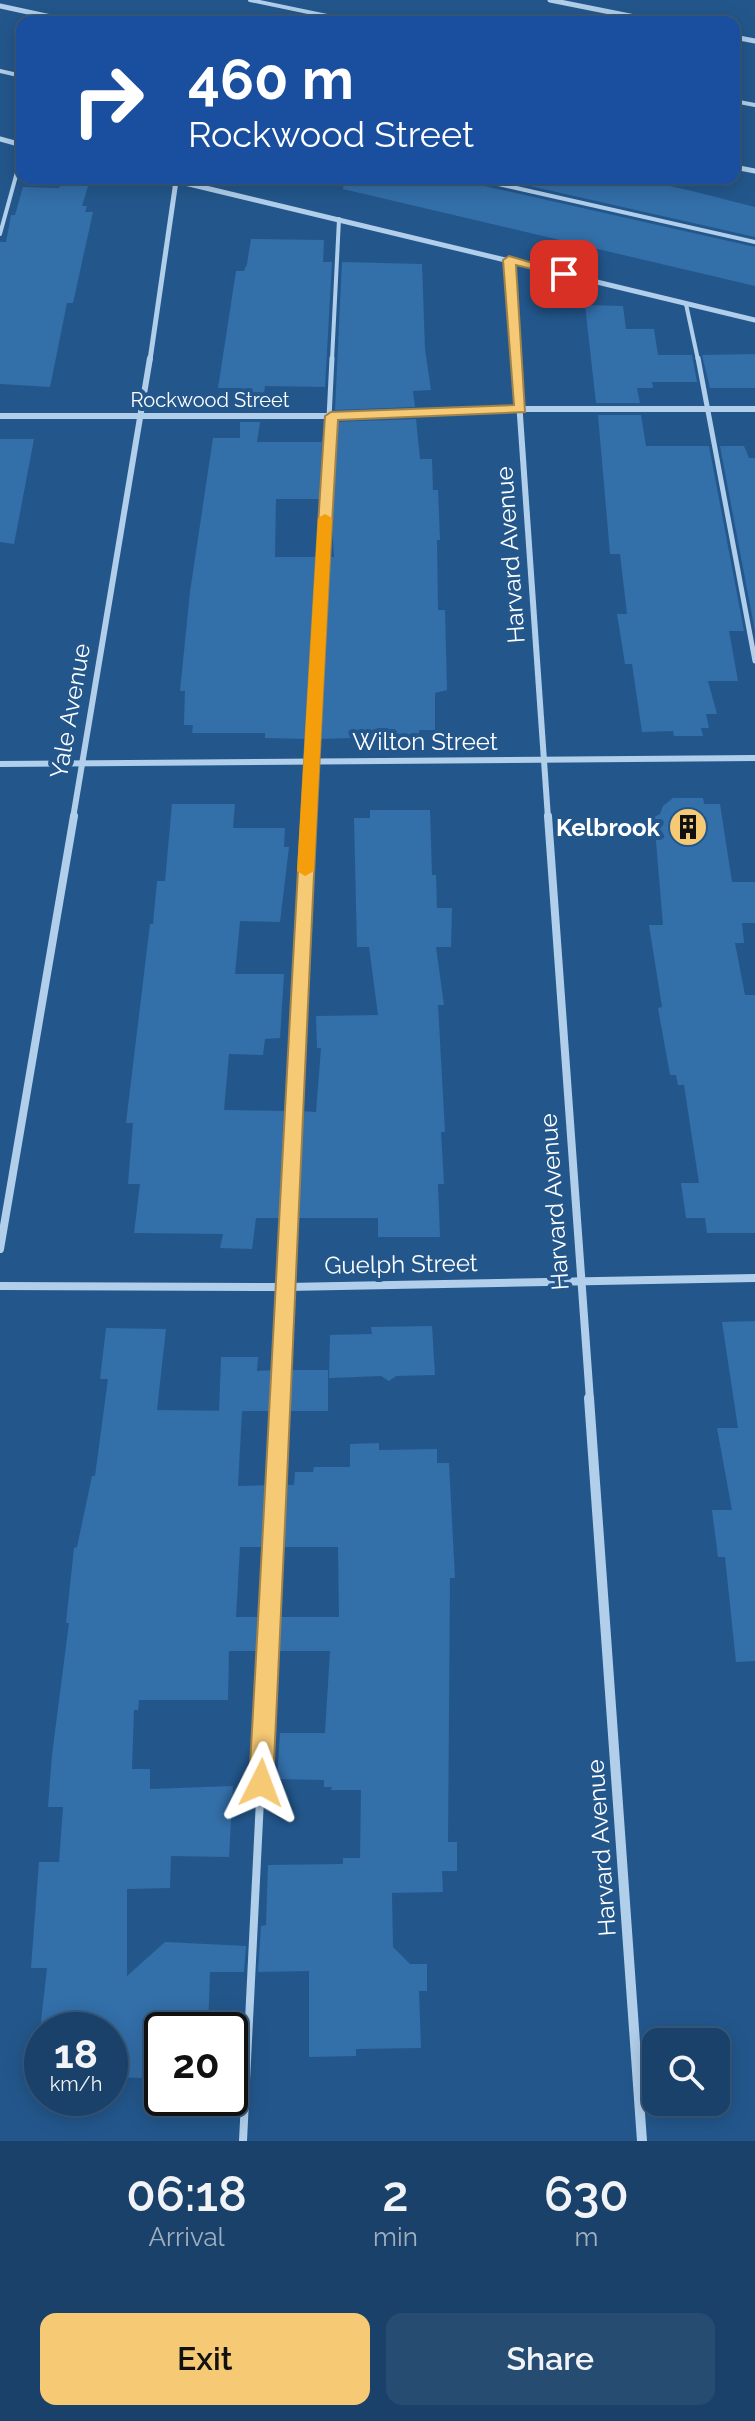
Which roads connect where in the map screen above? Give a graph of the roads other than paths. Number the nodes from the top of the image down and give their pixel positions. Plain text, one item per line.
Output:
1 (250, 0) edge
2 (550, 0) edge
3 (1, 3) edge
4 (51, 16) edge
5 (327, 16) edge
6 (630, 16) edge
7 (16, 176) edge
8 (176, 184) edge
9 (189, 184) edge
10 (499, 184) edge
11 (339, 219) junction
12 (0, 234) edge
13 (755, 242) edge
14 (509, 260) junction
15 (686, 304) junction
16 (755, 320) edge
17 (520, 409) junction
18 (709, 409) junction
19 (755, 409) edge
20 (142, 415) junction
21 (0, 416) edge
22 (331, 416) junction
23 (755, 661) edge
24 (755, 758) edge
25 (543, 760) junction
26 (310, 761) junction
27 (0, 764) edge
28 (82, 764) junction
29 (0, 1249) edge
30 (755, 1278) edge
31 (579, 1280) junction
32 (0, 1286) edge
33 (287, 1287) junction
34 (243, 2141) edge
35 (642, 2141) edge

1 - 5 lane
2 - 6 street
3 - 4 street
7 - 12 lane
8 - 20 street, Yale Avenue
9 - 11 street
10 - 13 lane
11 - 14 street
11 - 22 lane
14 - 15 street
14 - 17 street, Harvard Avenue
15 - 16 street
15 - 18 lane
17 - 18 street, Rockwood Street
17 - 22 street, Rockwood Street
17 - 25 street, Harvard Avenue
18 - 19 street, Rockwood Street
18 - 23 lane
20 - 21 street, Rockwood Street
20 - 22 street, Rockwood Street
20 - 28 street, Yale Avenue
22 - 26 lane
24 - 25 street, Wilton Street
25 - 26 street, Wilton Street
25 - 31 street, Harvard Avenue
26 - 28 street, Wilton Street
26 - 33 lane
27 - 28 street, Wilton Street
28 - 29 street, Yale Avenue
30 - 31 street, Guelph Street
31 - 33 street, Guelph Street
31 - 35 street, Harvard Avenue
32 - 33 street, Guelph Street
33 - 34 lane

